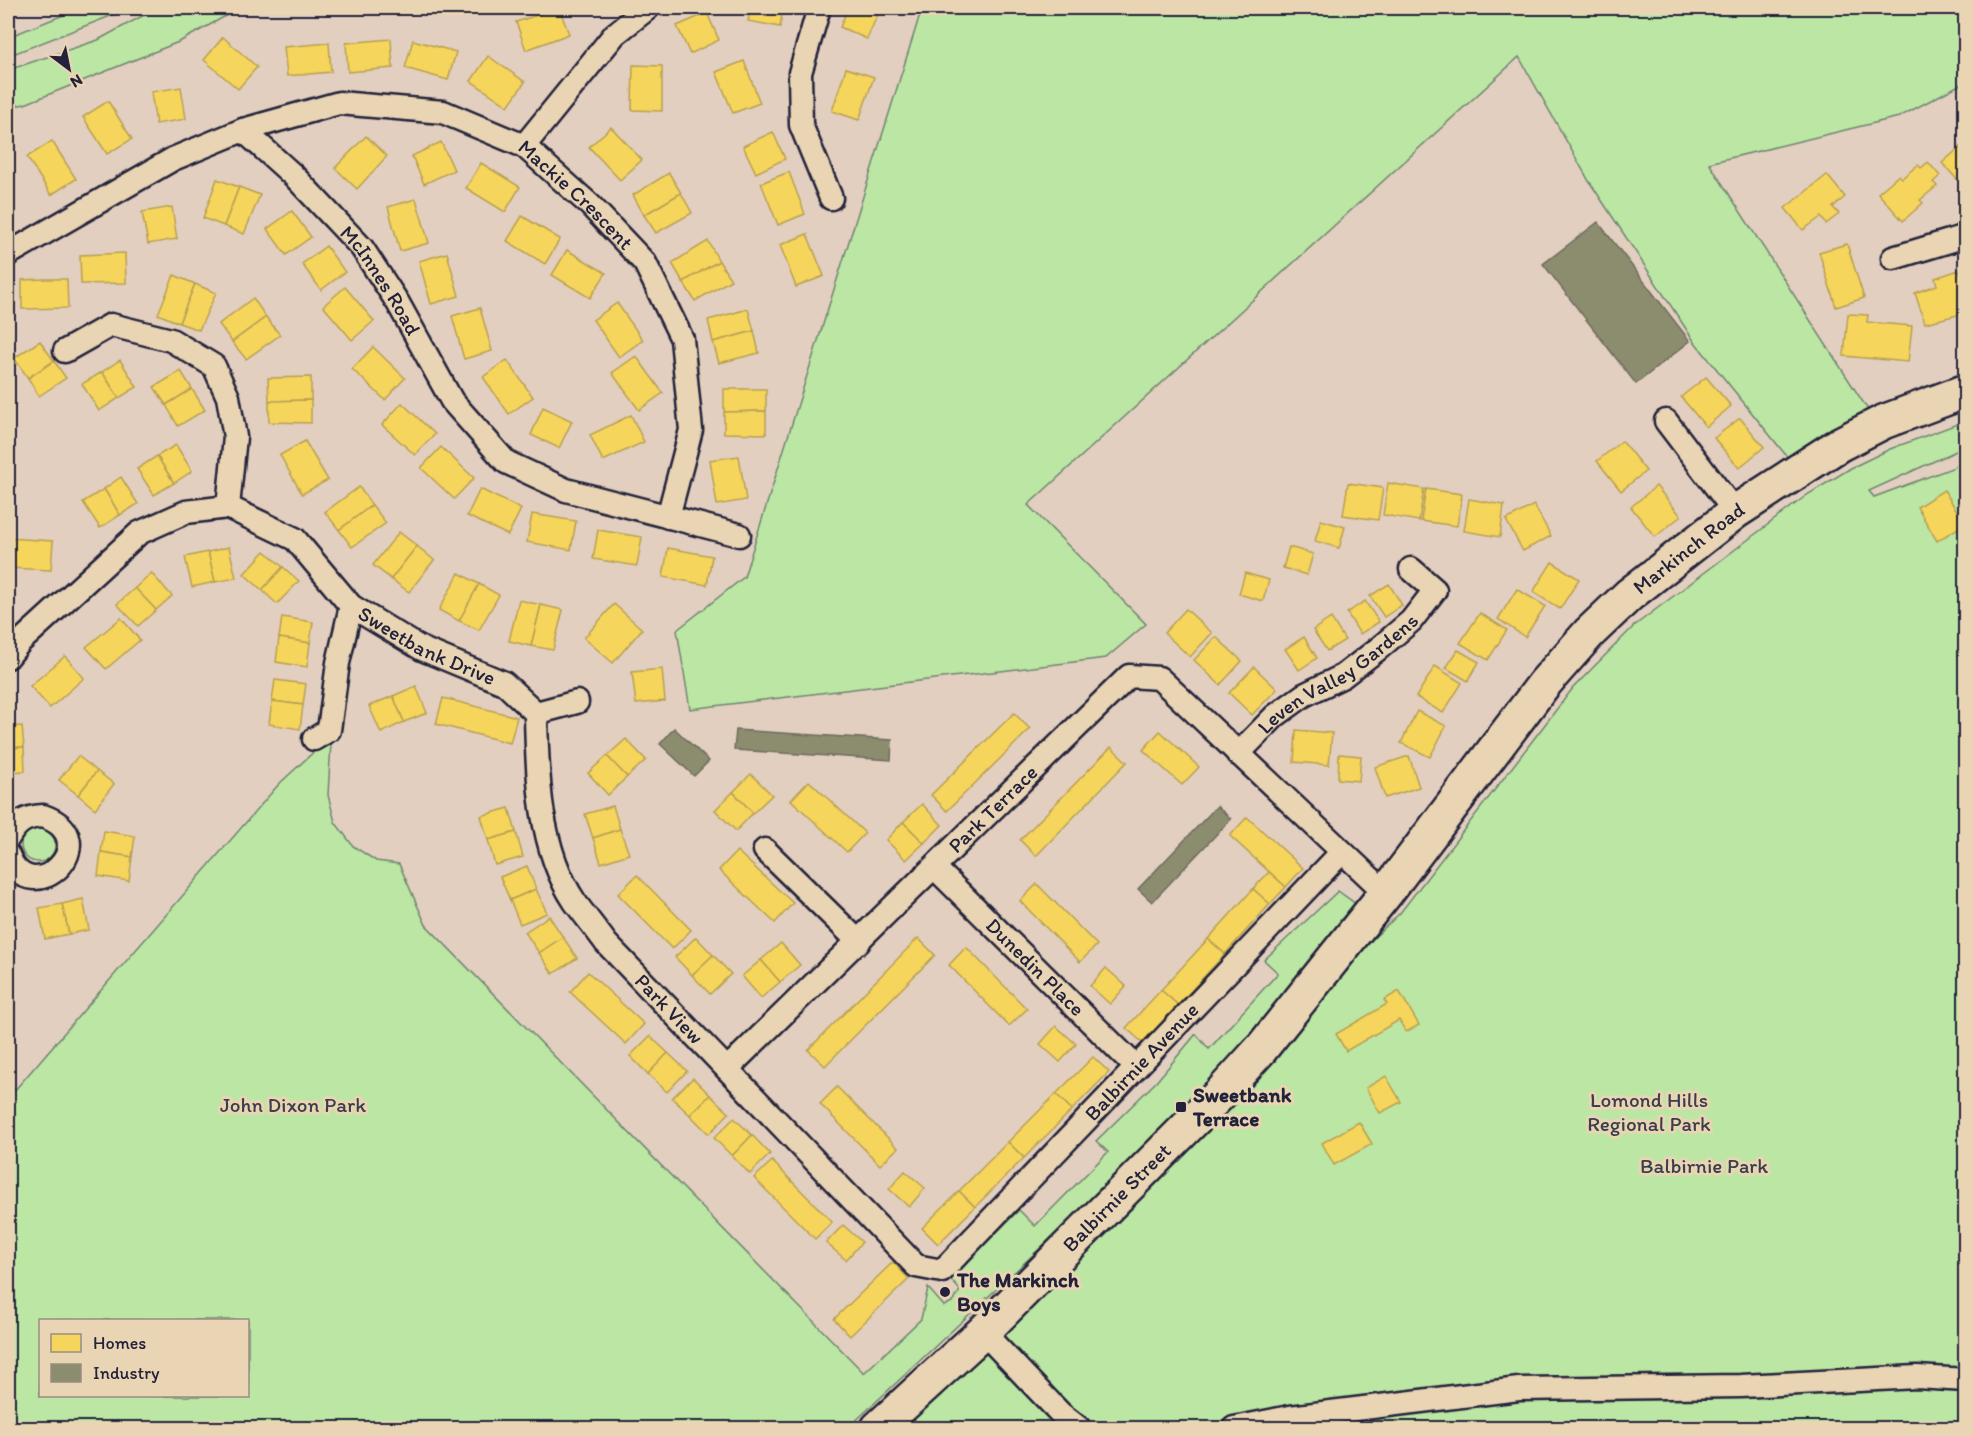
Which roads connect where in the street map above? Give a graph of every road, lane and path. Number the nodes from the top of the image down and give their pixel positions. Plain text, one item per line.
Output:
1 (648, 8) edge
2 (819, 8) edge
3 (243, 130) junction
4 (524, 146) junction
5 (831, 198) dead end
6 (1965, 236) edge
7 (9, 249) edge
8 (1893, 258) dead end
9 (64, 351) dead end
10 (1965, 391) edge
11 (1666, 422) dead end
12 (228, 507) junction
13 (1736, 512) junction
14 (668, 517) junction
15 (739, 535) dead end
16 (1411, 569) dead end
17 (351, 606) junction
18 (12, 642) edge
19 (577, 702) dead end
20 (536, 713) junction
21 (314, 739) dead end
22 (1238, 754) junction
23 (1473, 781) joint
24 (10, 828) edge
25 (765, 850) dead end
26 (1341, 853) junction
27 (8, 855) edge
28 (934, 868) junction
29 (1386, 893) junction
30 (859, 942) junction
31 (1136, 1067) junction
32 (727, 1069) junction
33 (942, 1271) joint
34 (983, 1332) junction
35 (1965, 1380) edge
36 (878, 1428) edge
37 (1079, 1428) edge
38 (1234, 1428) edge

1 - 4 street
2 - 5 street
3 - 4 street, Mackie Crescent
3 - 7 street
3 - 14 street, McInnes Road
4 - 14 street, Mackie Crescent
6 - 8 street
9 - 12 street
10 - 13 main road, Markinch Road
11 - 13 street
12 - 17 street, Sweetbank Drive
12 - 18 street
13 - 23 main road, Markinch Road
14 - 15 street, McInnes Road
16 - 22 street, Leven Valley Gardens
17 - 20 street, Sweetbank Drive
17 - 21 street, Sweetbank Drive
19 - 20 street
20 - 32 street, Park View
22 - 26 street
22 - 28 street, Park Terrace
23 - 29 main road, Balbirnie Street
24 - 27 street
25 - 30 street
26 - 29 street
26 - 31 street, Balbirnie Avenue
28 - 30 street, Park Terrace
28 - 31 street, Dunedin Place
29 - 34 main road, Balbirnie Street
30 - 32 street, Park Terrace
31 - 33 street, Balbirnie Avenue
32 - 33 street, Park View
34 - 36 main road, Balbirnie Street
34 - 37 street
35 - 38 street

